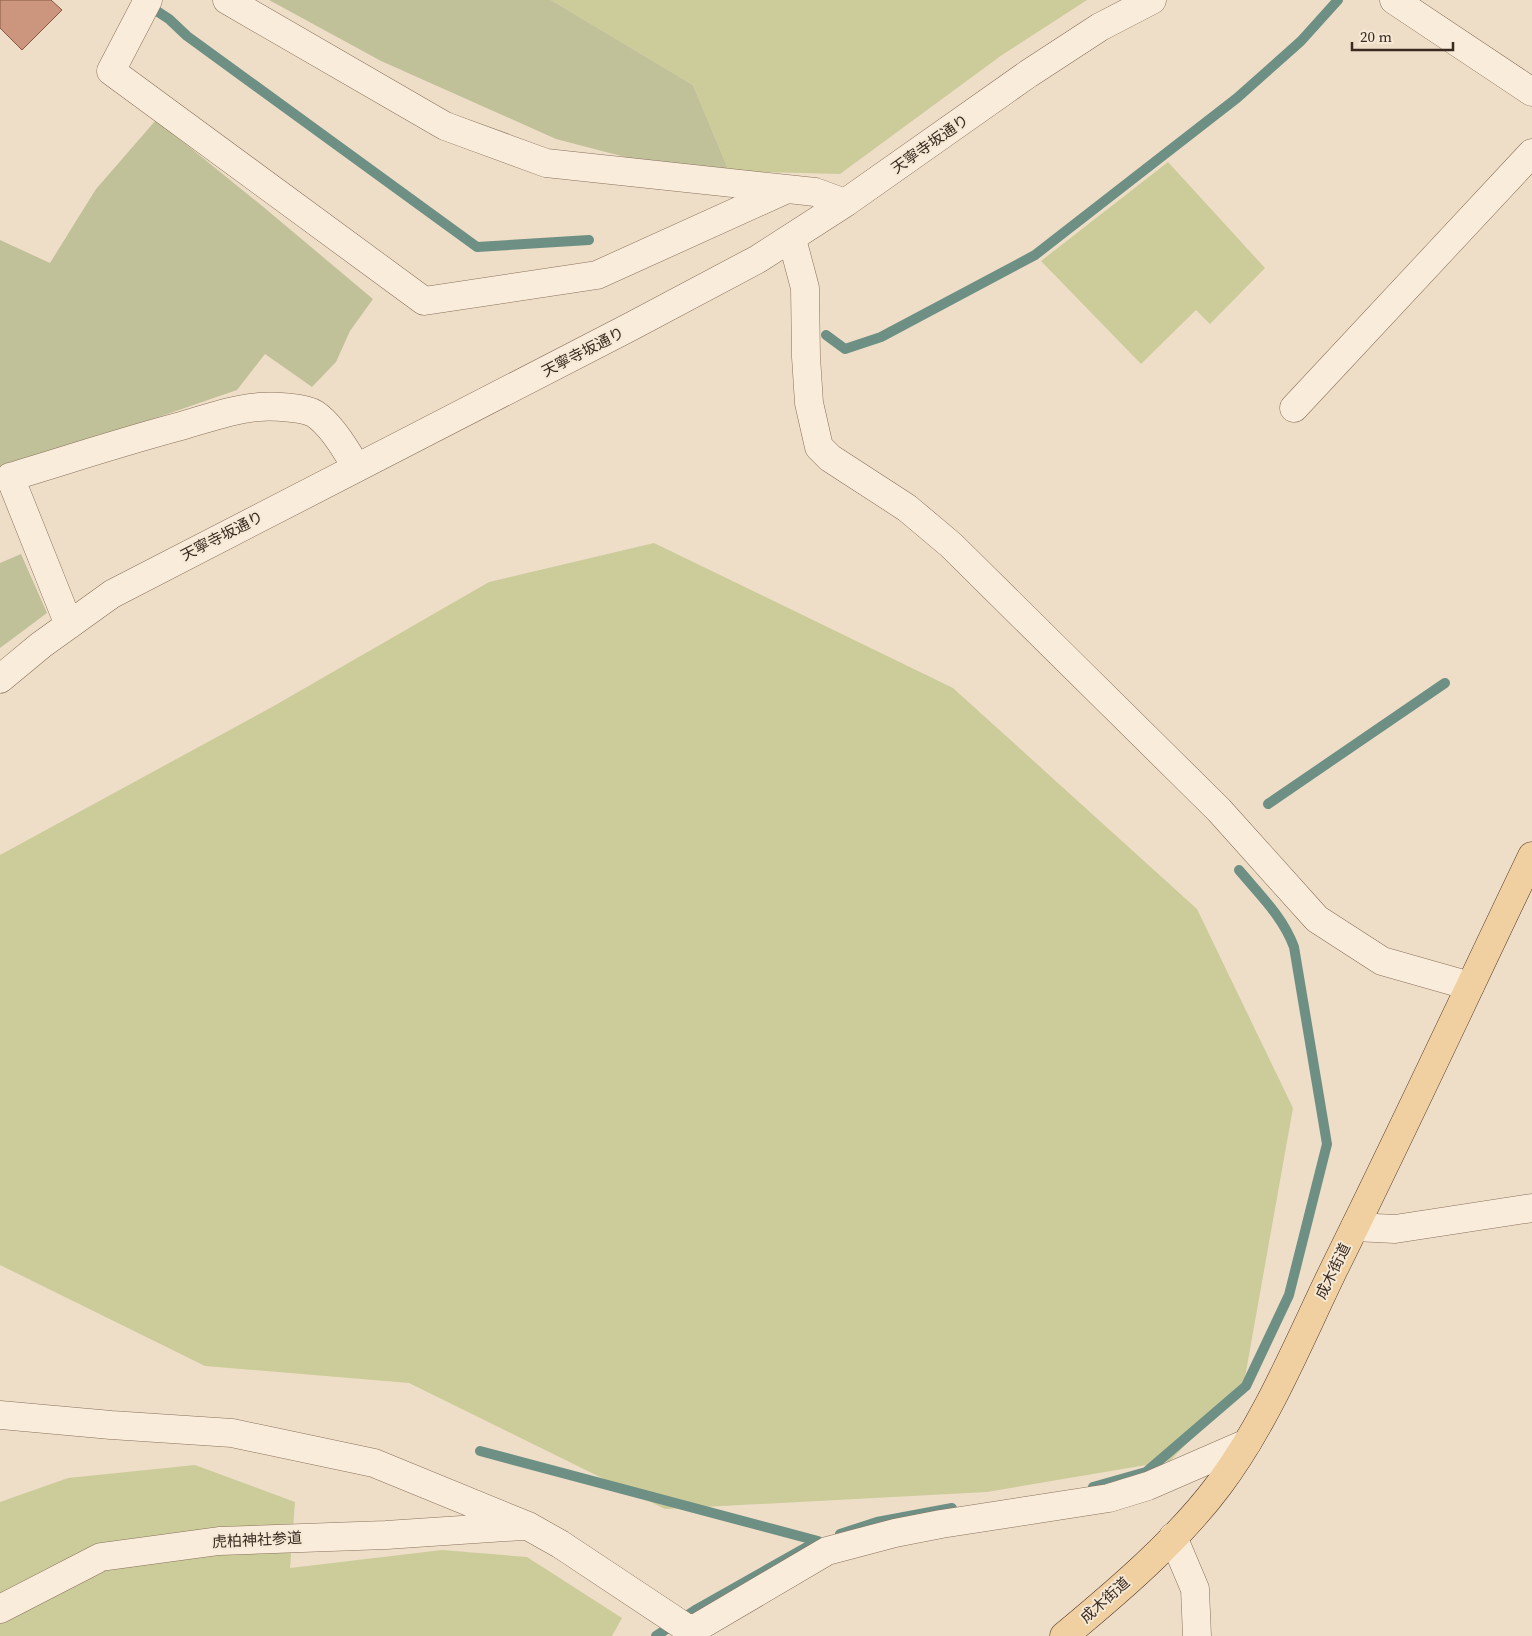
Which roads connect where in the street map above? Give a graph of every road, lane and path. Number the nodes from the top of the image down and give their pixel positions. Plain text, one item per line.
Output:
1 (227, 0) edge
2 (1152, 0) edge
3 (1394, 0) edge
4 (144, 8) edge
5 (1532, 92) edge
6 (1532, 153) edge
7 (787, 189) junction
8 (845, 203) junction
9 (792, 239) junction
10 (1294, 408) dead end
11 (356, 467) junction
12 (69, 625) junction
13 (0, 679) edge
14 (1532, 856) edge
15 (1470, 986) junction
16 (1532, 1208) edge
17 (1355, 1227) junction
18 (0, 1415) edge
19 (1247, 1443) junction
20 (528, 1526) junction
21 (1173, 1537) junction
22 (0, 1609) edge
23 (693, 1634) edge
24 (1064, 1636) edge
25 (1197, 1636) edge

1 - 7 street
2 - 8 street, 天寧寺坂通り
3 - 5 street
4 - 7 street
6 - 10 street
7 - 8 street
8 - 9 street, 天寧寺坂通り
9 - 11 street, 天寧寺坂通り
9 - 15 street
11 - 12 street, 天寧寺坂通り
11 - 12 street
12 - 13 street, 天寧寺坂通り
14 - 15 main road, 成木街道
15 - 17 main road, 成木街道
16 - 17 street
17 - 19 main road, 成木街道
18 - 20 street
19 - 21 main road, 成木街道
19 - 23 street
20 - 22 street, 虎柏神社参道
20 - 23 street
21 - 24 main road, 成木街道
21 - 25 street

